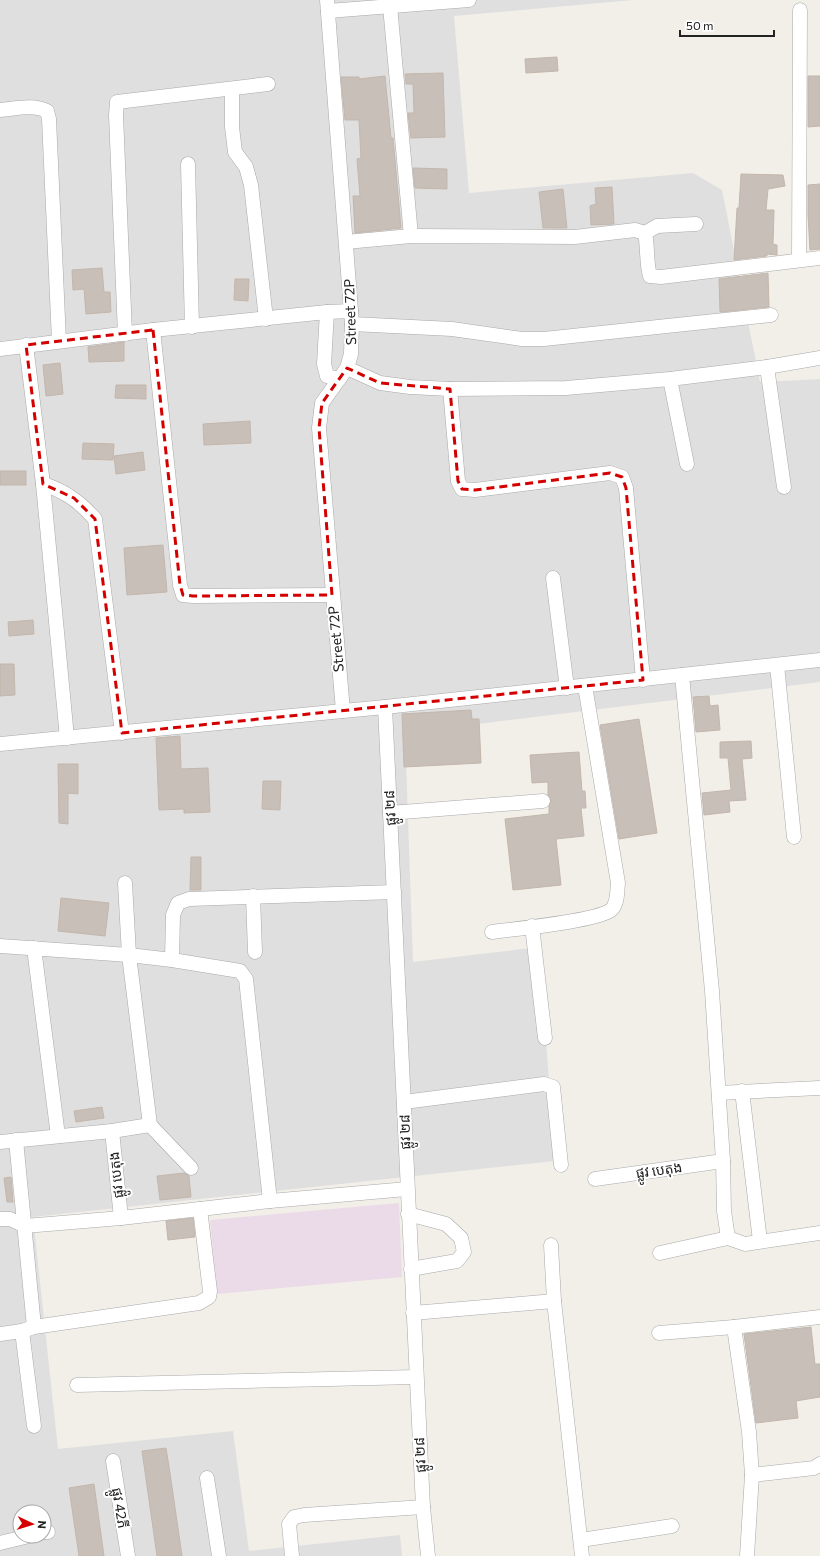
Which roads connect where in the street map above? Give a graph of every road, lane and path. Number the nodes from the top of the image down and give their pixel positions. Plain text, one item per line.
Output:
1 (470, 0) edge
2 (328, 6) edge
3 (390, 6) junction
4 (800, 10) dead end
5 (268, 84) dead end
6 (232, 89) junction
7 (0, 110) edge
8 (188, 164) dead end
9 (696, 224) dead end
10 (645, 233) junction
11 (411, 236) junction
12 (346, 242) junction
13 (820, 258) edge
14 (800, 260) junction
15 (327, 312) junction
16 (772, 315) dead end
17 (266, 318) junction
18 (352, 318) junction
19 (192, 327) junction
20 (153, 330) junction
21 (125, 334) junction
22 (59, 341) junction
23 (26, 345) junction
24 (0, 349) edge
25 (820, 358) edge
26 (767, 366) junction
27 (347, 368) junction
28 (339, 379) junction
29 (670, 379) junction
30 (450, 389) junction
31 (687, 464) dead end
32 (43, 484) junction
33 (784, 486) dead end
34 (553, 578) dead end
35 (332, 595) junction
36 (820, 660) edge
37 (777, 665) junction
38 (682, 675) junction
39 (643, 680) junction
40 (585, 686) junction
41 (566, 688) junction
42 (385, 707) junction
43 (343, 711) junction
44 (122, 733) junction
45 (67, 738) junction
46 (0, 744) edge
47 (543, 801) dead end
48 (390, 813) junction
49 (794, 837) dead end
50 (125, 882) dead end
51 (394, 892) junction
52 (253, 896) junction
53 (532, 926) junction
54 (492, 932) dead end
55 (0, 946) edge
56 (34, 948) junction
57 (255, 952) dead end
58 (130, 955) junction
59 (172, 960) junction
60 (545, 1038) dead end
61 (818, 1088) dead end
62 (742, 1091) junction
63 (718, 1093) junction
64 (404, 1102) junction
65 (150, 1125) junction
66 (112, 1131) junction
67 (58, 1136) junction
68 (16, 1140) junction
69 (0, 1142) edge
70 (722, 1161) junction
71 (561, 1165) dead end
72 (190, 1168) dead end
73 (595, 1179) dead end
74 (407, 1189) junction
75 (270, 1201) junction
76 (200, 1209) junction
77 (408, 1214) junction
78 (121, 1218) junction
79 (0, 1219) edge
80 (25, 1226) junction
81 (820, 1233) edge
82 (728, 1238) junction
83 (760, 1241) junction
84 (551, 1245) dead end
85 (660, 1253) dead end
86 (411, 1269) junction
87 (554, 1301) junction
88 (413, 1312) junction
89 (820, 1317) edge
90 (734, 1327) junction
91 (28, 1329) junction
92 (659, 1333) dead end
93 (0, 1334) edge
94 (416, 1377) junction
95 (77, 1385) dead end
96 (34, 1426) dead end
97 (112, 1461) dead end
98 (820, 1464) edge
99 (752, 1475) junction
100 (207, 1478) dead end
101 (423, 1506) junction
102 (672, 1526) dead end
103 (12, 1540) edge
104 (581, 1540) junction
105 (0, 1543) edge
106 (128, 1556) edge
107 (219, 1556) edge
108 (292, 1556) edge
109 (428, 1556) edge
110 (582, 1556) edge
111 (747, 1556) edge

1 - 3 street
2 - 3 street
2 - 12 street, Street 72P
3 - 11 street
4 - 14 street
5 - 6 street
6 - 17 street
6 - 21 street
7 - 22 street
8 - 19 street
9 - 10 street
10 - 11 street
10 - 14 street
11 - 12 street
12 - 18 street, Street 72P
13 - 14 street
15 - 17 street
15 - 18 street
15 - 28 street
16 - 18 street
17 - 19 street
18 - 27 street, Street 72P
19 - 20 street
20 - 21 street
20 - 35 street
21 - 22 street
22 - 23 street
23 - 24 street
23 - 32 street
25 - 26 street
26 - 29 street
26 - 33 street
27 - 28 street, Street 72P
27 - 30 street
28 - 35 street, Street 72P
29 - 30 street
29 - 31 street
30 - 39 street
32 - 44 street
32 - 45 street
34 - 41 street
35 - 43 street, Street 72P
36 - 37 street
37 - 38 street
37 - 49 street
38 - 39 street
38 - 63 street
39 - 40 street
40 - 41 street
40 - 53 street
41 - 42 street
42 - 43 street
42 - 48 street, ផ្លូវ ២៨
43 - 44 street
44 - 45 street
45 - 46 street
47 - 48 street
48 - 51 street, ផ្លូវ ២៨
50 - 58 street
51 - 52 street
51 - 64 street, ផ្លូវ ២៨
52 - 57 street
52 - 59 street
53 - 54 street
53 - 60 street
55 - 56 street
56 - 58 street
56 - 67 street
58 - 59 street
58 - 65 street
59 - 75 street
61 - 62 street
62 - 63 street
62 - 83 street
63 - 70 street
64 - 71 street
64 - 74 street, ផ្លូវ ២៨
65 - 66 street
65 - 72 street
66 - 67 street
66 - 78 street, ផ្លូវ បេតុង
67 - 68 street
68 - 69 street
68 - 80 street
70 - 73 street, ផ្លូវ បេតុង
70 - 82 street
74 - 75 street
74 - 77 street, ផ្លូវ ២៨
75 - 76 street
76 - 78 street
76 - 91 street
77 - 86 street, ផ្លូវ ២៨
77 - 86 street
78 - 80 street
79 - 80 street
80 - 91 street
81 - 83 street
82 - 83 street
82 - 85 street
84 - 87 street
86 - 88 street, ផ្លូវ ២៨
87 - 88 street
87 - 104 street
88 - 94 street, ផ្លូវ ២៨
89 - 90 street
90 - 92 street
90 - 99 street
91 - 93 street
91 - 96 street
94 - 95 street
94 - 101 street, ផ្លូវ ២៨
97 - 106 street, ផ្លូវ 42ភី
98 - 99 street
99 - 111 street
100 - 107 street
101 - 108 street
101 - 109 street, ផ្លូវ ២៨
102 - 104 street
103 - 105 street
104 - 110 street

